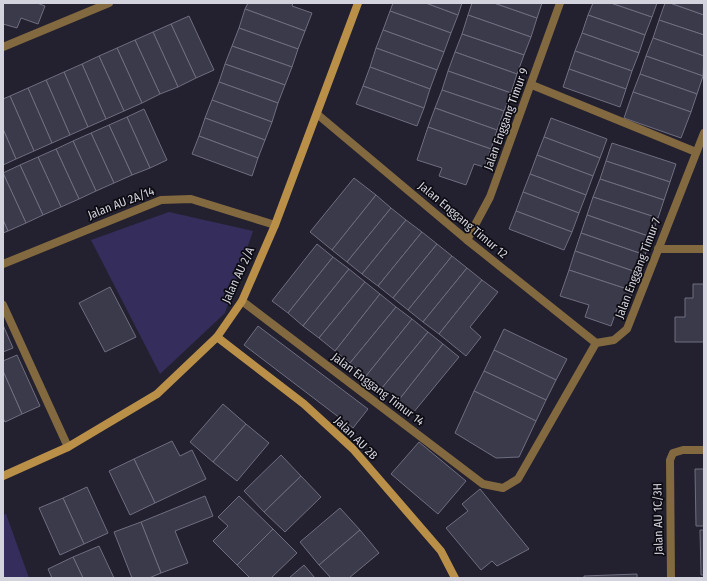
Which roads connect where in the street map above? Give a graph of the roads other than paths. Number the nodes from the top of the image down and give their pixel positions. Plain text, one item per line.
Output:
1 (109, 3) edge
2 (358, 3) edge
3 (560, 3) edge
4 (3, 47) edge
5 (532, 85) junction
6 (317, 114) junction
7 (704, 132) edge
8 (696, 152) junction
9 (274, 224) junction
10 (467, 240) junction
11 (658, 249) junction
12 (704, 249) edge
13 (3, 264) edge
14 (242, 300) junction
15 (3, 305) edge
16 (217, 337) junction
17 (596, 343) junction
18 (68, 447) junction
19 (704, 450) edge
20 (3, 476) edge
21 (455, 578) edge
22 (671, 578) edge

1 - 4 street
2 - 6 street, Jalan AU 2/A
3 - 5 street, Jalan Enggang Timur 9
5 - 8 street
5 - 10 street, Jalan Enggang Timur 9
6 - 9 street, Jalan AU 2/A
6 - 10 street, Jalan Enggang Timur 12
7 - 8 street, Jalan Enggang Timur 7
8 - 11 street, Jalan Enggang Timur 7
9 - 13 street, Jalan AU 2A/14
9 - 14 street, Jalan AU 2/A
10 - 17 street, Jalan Enggang Timur 12
11 - 12 street
11 - 17 street, Jalan Enggang Timur 7
14 - 16 street, Jalan AU 2/A
14 - 17 street, Jalan Enggang Timur 14
15 - 18 street
16 - 18 street, Jalan AU 2/A
16 - 21 street, Jalan AU 2B
18 - 20 street, Jalan AU 2/A
19 - 22 street, Jalan AU 1C/3H

